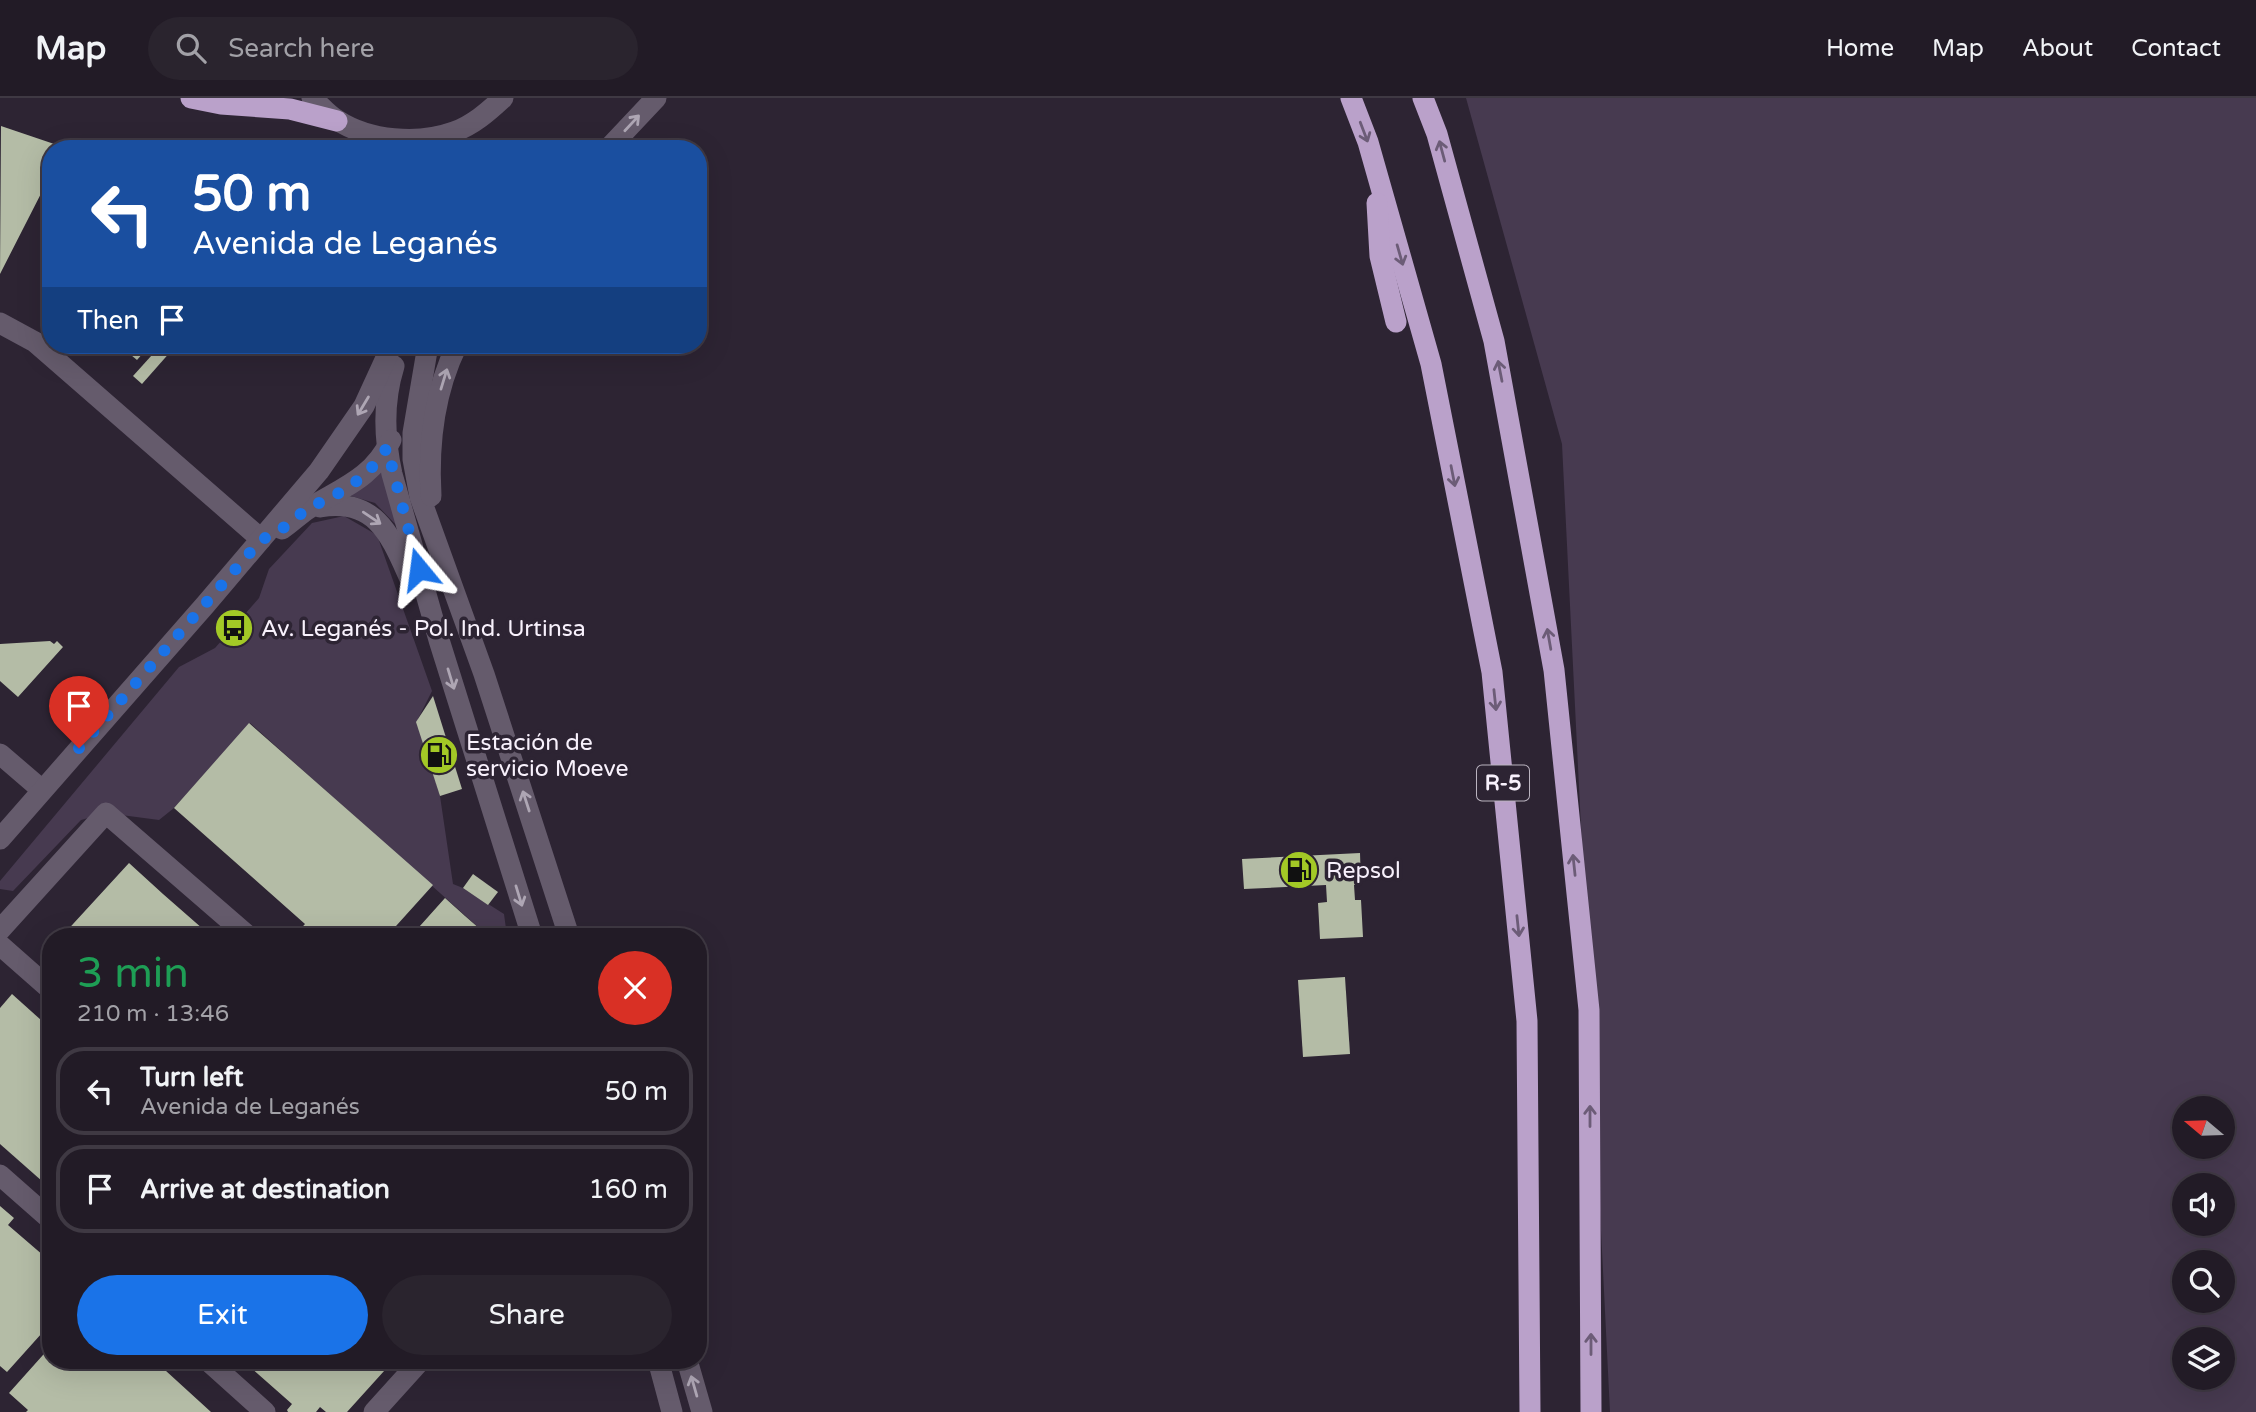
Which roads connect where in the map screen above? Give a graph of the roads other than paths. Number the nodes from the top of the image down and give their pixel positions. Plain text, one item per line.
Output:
1 (191, 98) edge
2 (313, 98) edge
3 (503, 98) edge
4 (656, 98) edge
5 (1351, 98) edge
6 (1423, 98) edge
7 (337, 121) junction
8 (373, 140) edge
9 (451, 140) edge
10 (616, 140) edge
11 (1375, 166) junction
12 (1396, 322) dead end
13 (0, 323) edge
14 (42, 348) edge
15 (49, 354) edge
16 (388, 354) edge
17 (398, 354) edge
18 (423, 354) edge
19 (425, 354) edge
20 (454, 354) edge
21 (387, 448) junction
22 (307, 509) junction
23 (261, 540) junction
24 (446, 566) junction
25 (439, 640) junction
26 (0, 754) edge
27 (42, 790) junction
28 (0, 839) edge
29 (239, 928) edge
30 (529, 928) edge
31 (566, 928) edge
32 (0, 930) edge
33 (0, 945) edge
34 (42, 982) edge
35 (0, 1175) edge
36 (42, 1212) edge
37 (217, 1369) edge
38 (413, 1369) edge
39 (660, 1369) edge
40 (690, 1369) edge
41 (265, 1412) edge
42 (374, 1412) edge
43 (672, 1412) edge
44 (702, 1412) edge
45 (1530, 1412) edge
46 (1591, 1412) edge

1 - 7 highway
2 - 7 street
3 - 9 street
10 -> 4 street
5 -> 11 highway, R-5
46 -> 6 highway
7 - 8 street
11 - 12 highway
11 -> 45 highway, R-5
13 - 14 street
15 - 23 street
16 -> 23 street
17 - 21 street
18 - 21 street
19 - 24 street
24 -> 20 street
21 - 22 street
21 - 25 street
22 - 23 street
22 -> 25 street
23 - 27 street
31 -> 24 street
25 -> 30 street
26 - 27 street
27 - 28 street
29 - 32 street
33 - 34 street
35 - 36 street
37 - 41 street
38 - 42 street
39 - 43 street
44 -> 40 street

